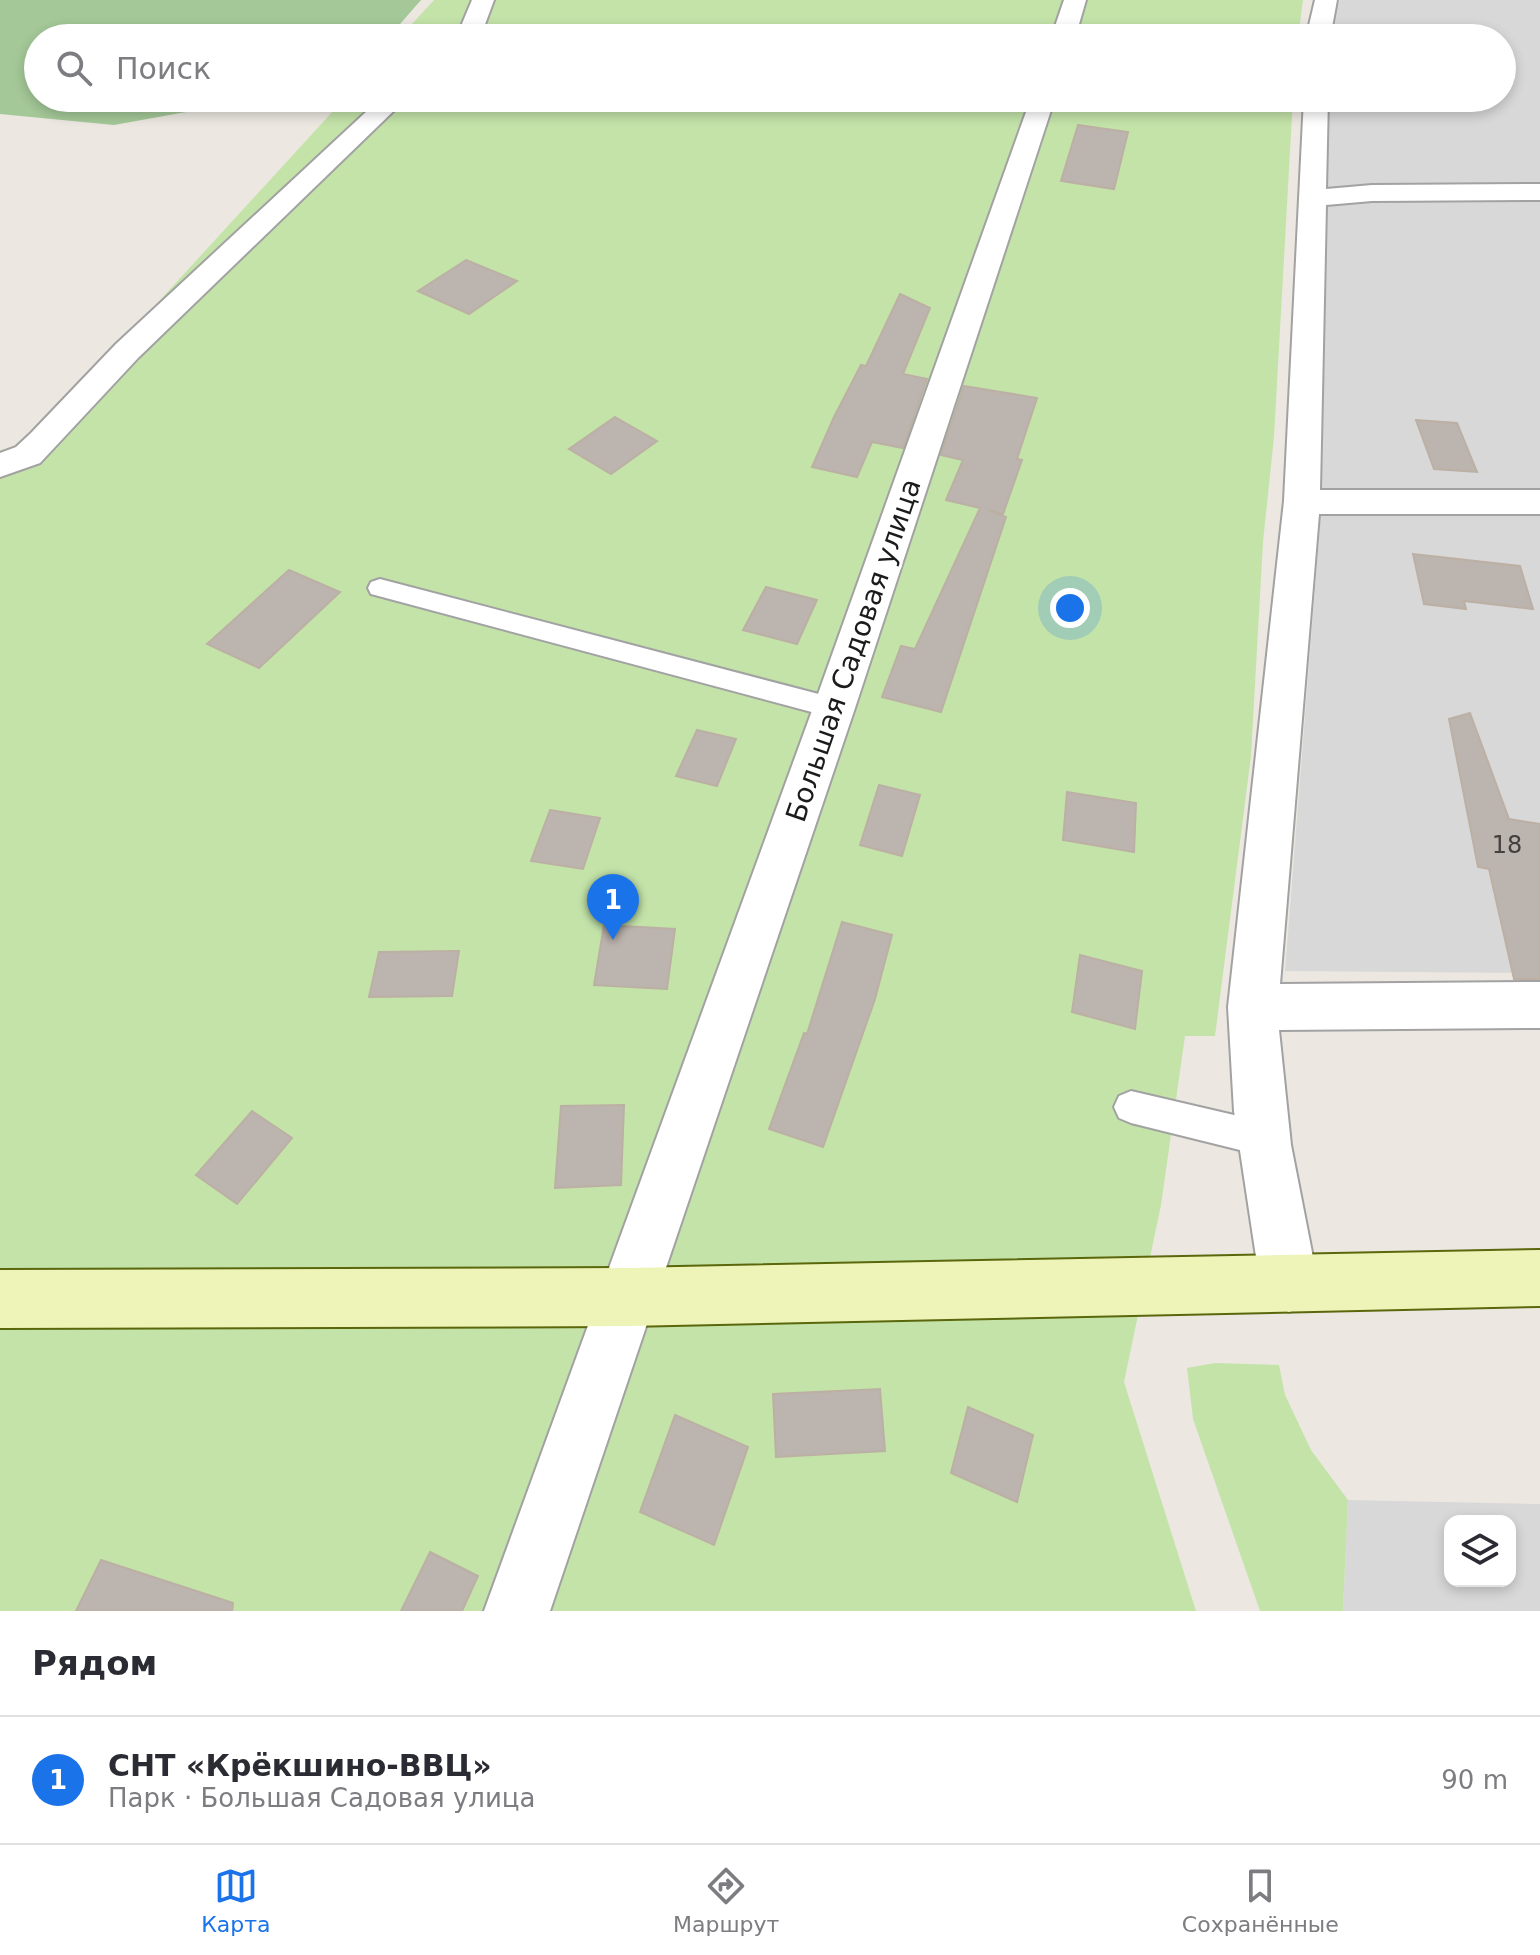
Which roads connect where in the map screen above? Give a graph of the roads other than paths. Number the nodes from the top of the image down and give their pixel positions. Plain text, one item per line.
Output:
1 (483, 0) edge
2 (1075, 0) edge
3 (1326, 0) edge
4 (474, 24) edge
5 (1067, 24) edge
6 (1321, 24) edge
7 (380, 112) edge
8 (1038, 112) edge
9 (1316, 112) edge
10 (1540, 192) edge
11 (1313, 198) junction
12 (0, 466) edge
13 (1302, 501) junction
14 (1540, 502) edge
15 (380, 588) dead end
16 (834, 708) junction
17 (1540, 1005) edge
18 (1253, 1007) junction
19 (1131, 1107) dead end
20 (1264, 1139) junction
21 (1540, 1278) edge
22 (1289, 1283) junction
23 (628, 1297) junction
24 (0, 1299) edge
25 (517, 1611) edge

1 - 4 street
2 - 5 street
3 - 6 street
7 - 12 street
8 - 16 street, Большая Садовая улица
9 - 11 street
10 - 11 street
11 - 13 street
13 - 14 street
13 - 18 street
15 - 16 lane
16 - 23 street, Большая Садовая улица
17 - 18 street
18 - 20 street
19 - 20 lane
20 - 22 street
21 - 22 main road
22 - 23 main road
23 - 24 main road
23 - 25 street, Большая Садовая улица

